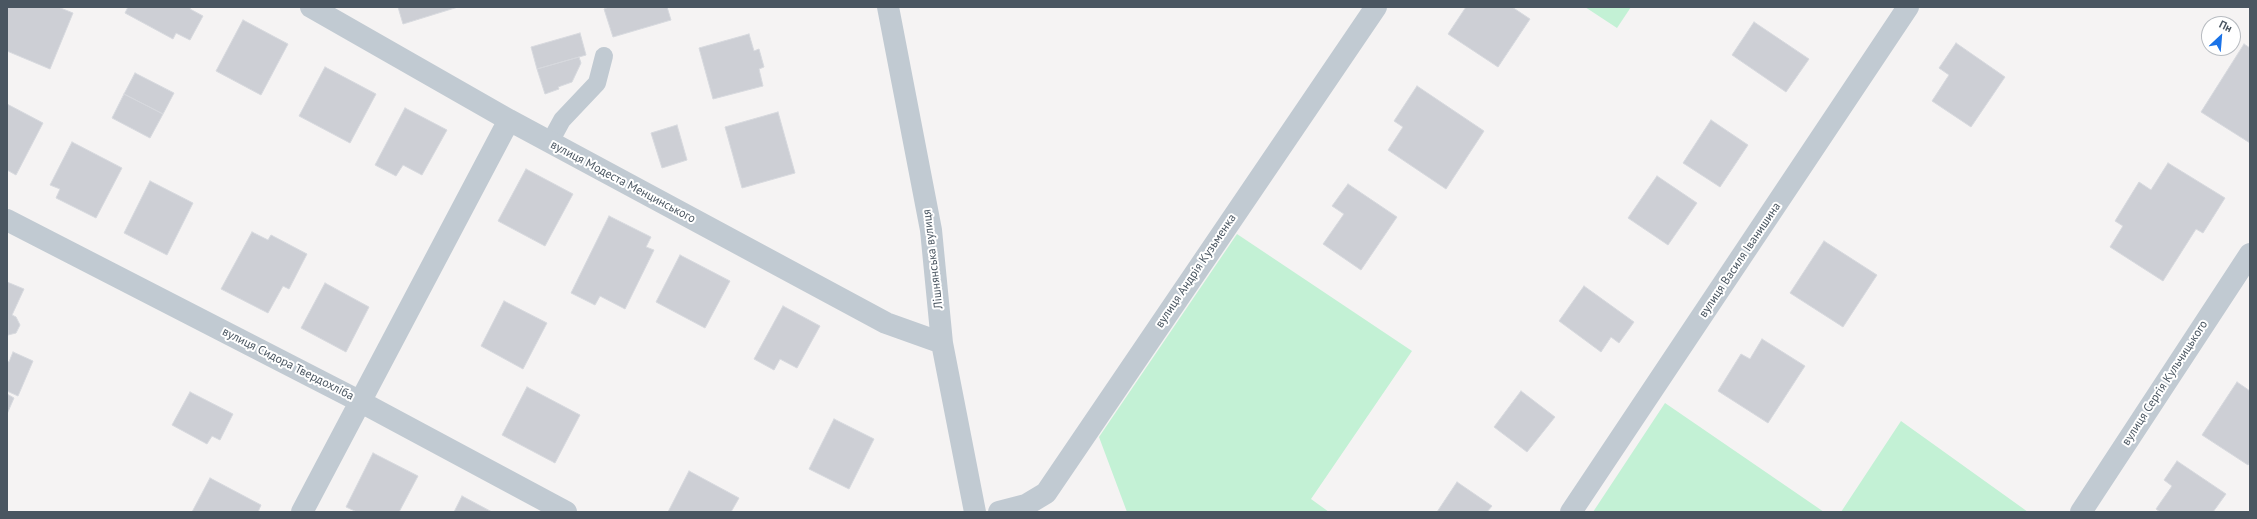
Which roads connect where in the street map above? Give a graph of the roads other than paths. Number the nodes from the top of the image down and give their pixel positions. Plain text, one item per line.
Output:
1 (311, 7) edge
2 (888, 7) edge
3 (1376, 7) edge
4 (1908, 7) edge
5 (604, 56) dead end
6 (510, 120) junction
7 (550, 142) junction
8 (7, 220) edge
9 (2250, 254) edge
10 (942, 343) junction
11 (361, 402) junction
12 (302, 512) edge
13 (566, 512) edge
14 (975, 512) edge
15 (999, 512) edge
16 (1571, 512) edge
17 (2081, 512) edge

1 - 6 street, вулиця Модеста Менцинського
2 - 10 street, Лішнянська вулиця
3 - 15 street, вулиця Андрія Кузьменка
4 - 16 street, вулиця Василя Іванишина
5 - 7 lane
6 - 7 street, вулиця Модеста Менцинського
6 - 11 street
7 - 10 street, вулиця Модеста Менцинського
8 - 11 street, вулиця Сидора Твердохліба
9 - 17 street, вулиця Сергія Кульчицького
10 - 14 street, Лішнянська вулиця
11 - 12 street
11 - 13 street, вулиця Сидора Твердохліба

